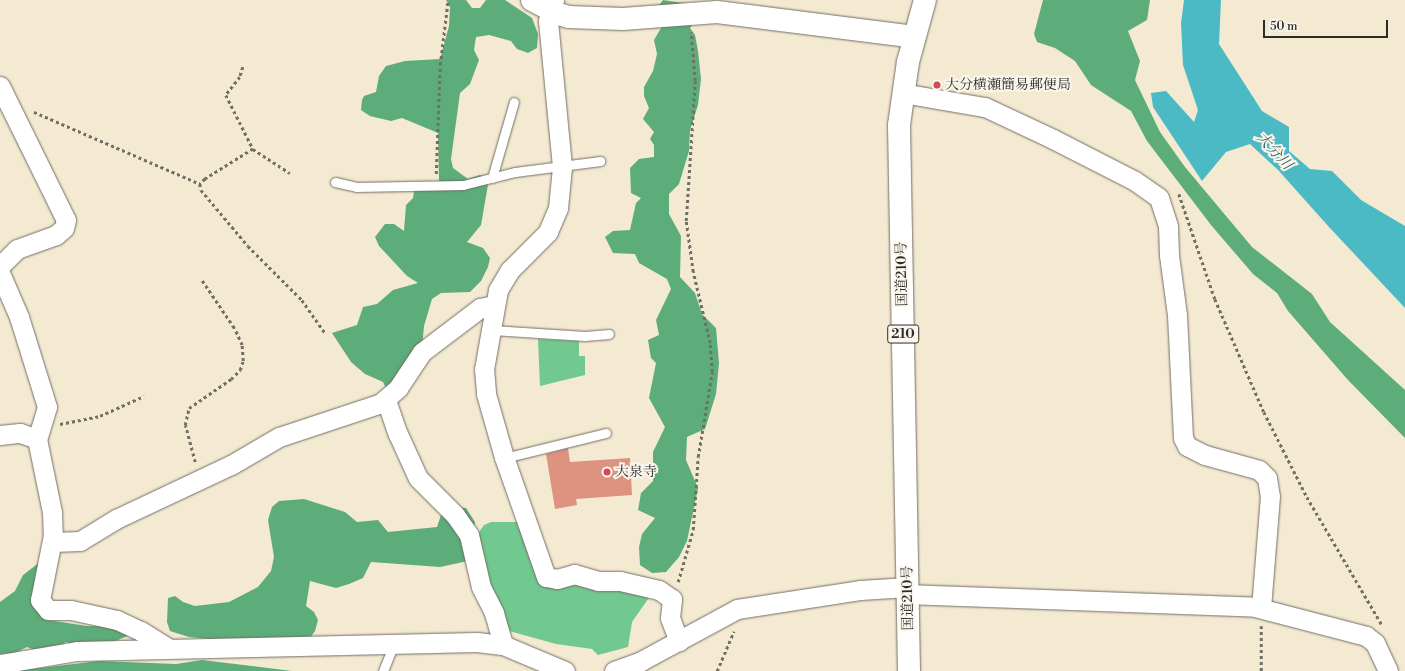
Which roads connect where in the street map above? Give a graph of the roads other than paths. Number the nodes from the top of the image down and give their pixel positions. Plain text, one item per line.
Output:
1 (925, 0) edge
2 (546, 4) edge
3 (721, 6) edge
4 (914, 37) junction
5 (4, 93) edge
6 (902, 93) junction
7 (514, 102) dead end
8 (600, 161) dead end
9 (562, 167) junction
10 (492, 178) junction
11 (335, 182) dead end
12 (0, 266) edge
13 (0, 272) edge
14 (494, 305) junction
15 (492, 330) junction
16 (609, 334) dead end
17 (386, 400) junction
18 (39, 433) junction
19 (606, 433) dead end
20 (0, 435) edge
21 (504, 458) junction
22 (52, 542) junction
23 (908, 590) junction
24 (1261, 608) junction
25 (679, 641) junction
26 (394, 644) junction
27 (503, 645) junction
28 (168, 648) junction
29 (0, 664) edge
30 (383, 671) edge
31 (566, 671) edge
32 (614, 671) edge
33 (909, 671) edge
34 (1388, 671) edge

1 - 4 main road, 国道210号 / 210
2 - 3 main road
2 - 9 street
3 - 4 main road
4 - 6 main road, 国道210号 / 210
5 - 12 street
6 - 23 main road, 国道210号 / 210
6 - 24 street
7 - 10 lane
8 - 9 lane
9 - 10 lane
9 - 14 street
10 - 11 lane
13 - 18 street
14 - 15 street
14 - 17 street
15 - 16 lane
15 - 21 street
17 - 22 street
17 - 27 street
18 - 20 street
18 - 22 street
19 - 21 lane
21 - 25 street
22 - 28 street
23 - 24 street
23 - 25 street
23 - 33 main road, 国道210号 / 210
24 - 34 street
25 - 32 street
26 - 27 street
26 - 28 street
26 - 30 lane
27 - 31 street
28 - 29 street

